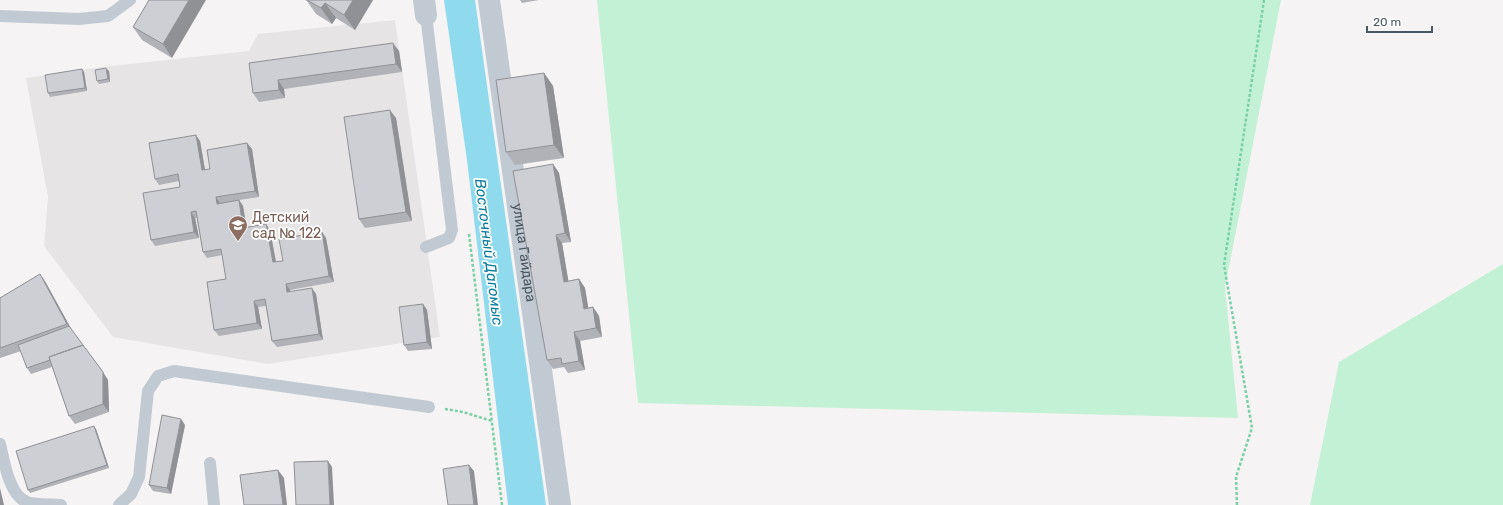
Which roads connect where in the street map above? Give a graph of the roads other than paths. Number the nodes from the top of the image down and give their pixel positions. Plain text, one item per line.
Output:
1 (130, 0) edge
2 (489, 0) edge
3 (425, 7) edge
4 (0, 16) edge
5 (426, 247) dead end
6 (429, 407) road end
7 (0, 444) edge
8 (210, 462) dead end
9 (61, 505) edge
10 (119, 505) edge
11 (214, 505) edge
12 (560, 505) edge

1 - 4 lane
2 - 12 street, улица Гайдара
3 - 5 lane
6 - 10 lane
7 - 9 lane
8 - 11 lane

